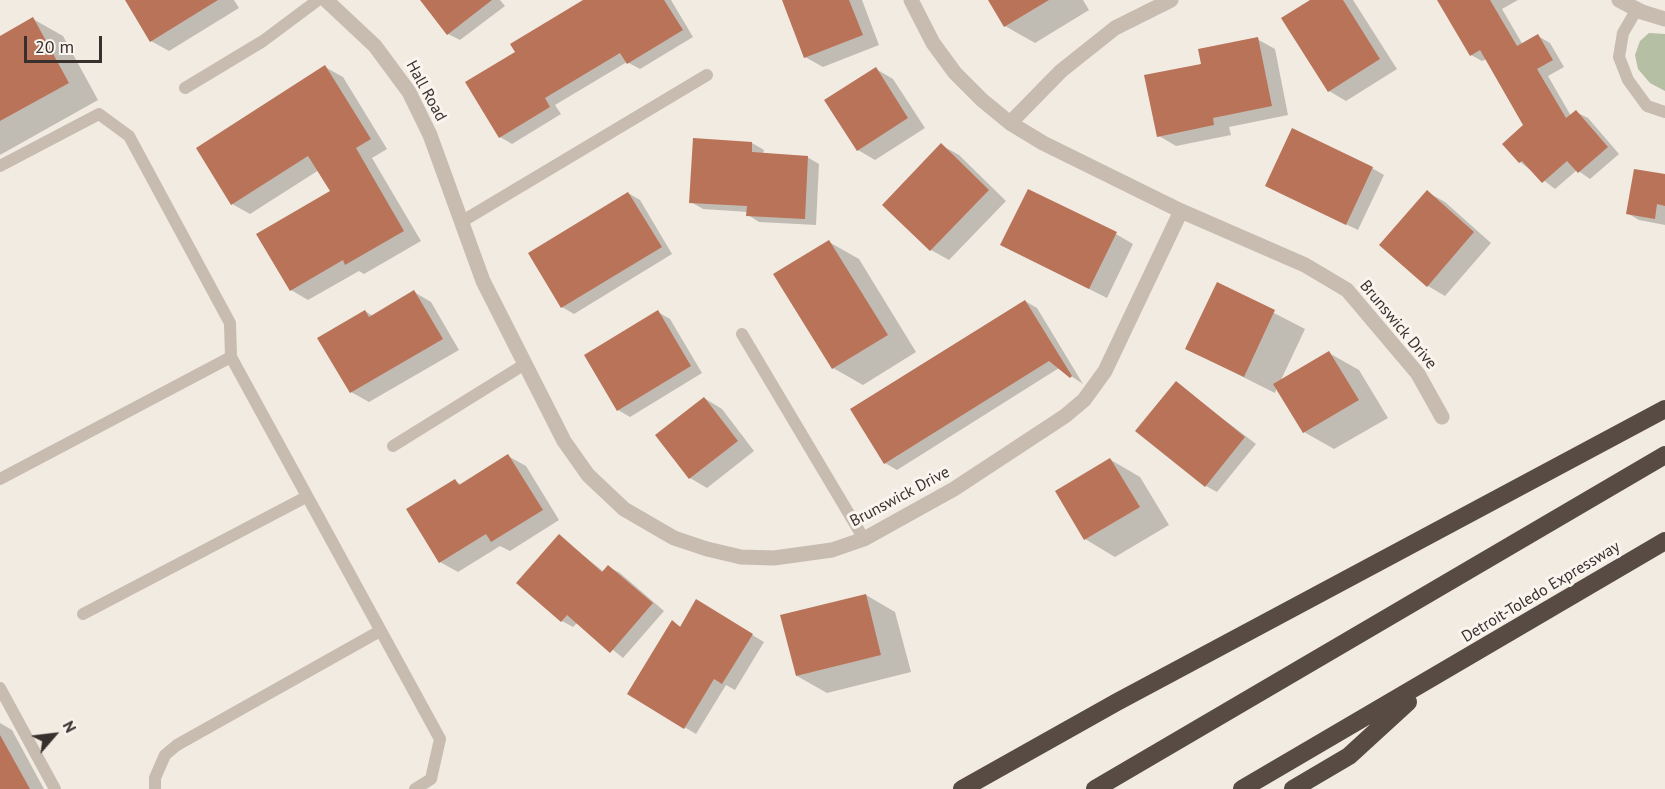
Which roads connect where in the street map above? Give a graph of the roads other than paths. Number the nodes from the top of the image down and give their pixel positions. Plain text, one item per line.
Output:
1 (318, 0) edge
2 (326, 0) edge
3 (911, 0) edge
4 (1171, 0) edge
5 (1619, 0) edge
6 (1637, 9) junction
7 (1665, 19) edge
8 (707, 75) dead end
9 (186, 88) dead end
10 (1665, 112) edge
11 (1010, 123) junction
12 (0, 166) edge
13 (1181, 211) junction
14 (461, 222) junction
15 (742, 334) dead end
16 (231, 357) junction
17 (525, 364) junction
18 (1665, 409) edge
19 (1442, 417) dead end
20 (393, 446) dead end
21 (1665, 455) edge
22 (0, 479) edge
23 (306, 496) junction
24 (864, 539) junction
25 (1665, 541) edge
26 (83, 614) dead end
27 (380, 631) junction
28 (1436, 677) junction
29 (0, 688) edge
30 (55, 789) edge
31 (155, 789) edge
32 (415, 789) edge
33 (962, 789) edge
34 (1095, 789) edge
35 (1242, 789) edge
36 (1293, 789) edge

1 - 9 lane
2 - 14 street, Hall Road
3 - 11 street, Brunswick Drive
4 - 11 street
5 - 6 street
6 - 7 street
6 - 10 lane
8 - 14 lane
11 - 13 street, Brunswick Drive
12 - 16 lane
13 - 19 street, Brunswick Drive
13 - 24 street, Brunswick Drive
14 - 17 street, Brunswick Drive
15 - 24 lane
16 - 22 lane
16 - 23 lane
17 - 20 lane
17 - 24 street, Brunswick Drive
18 - 33 highway
21 - 34 highway
23 - 26 lane
23 - 27 lane
25 - 28 highway, Detroit-Toledo Expressway
27 - 31 lane
27 - 32 lane
28 - 35 highway
28 - 36 highway
29 - 30 lane

